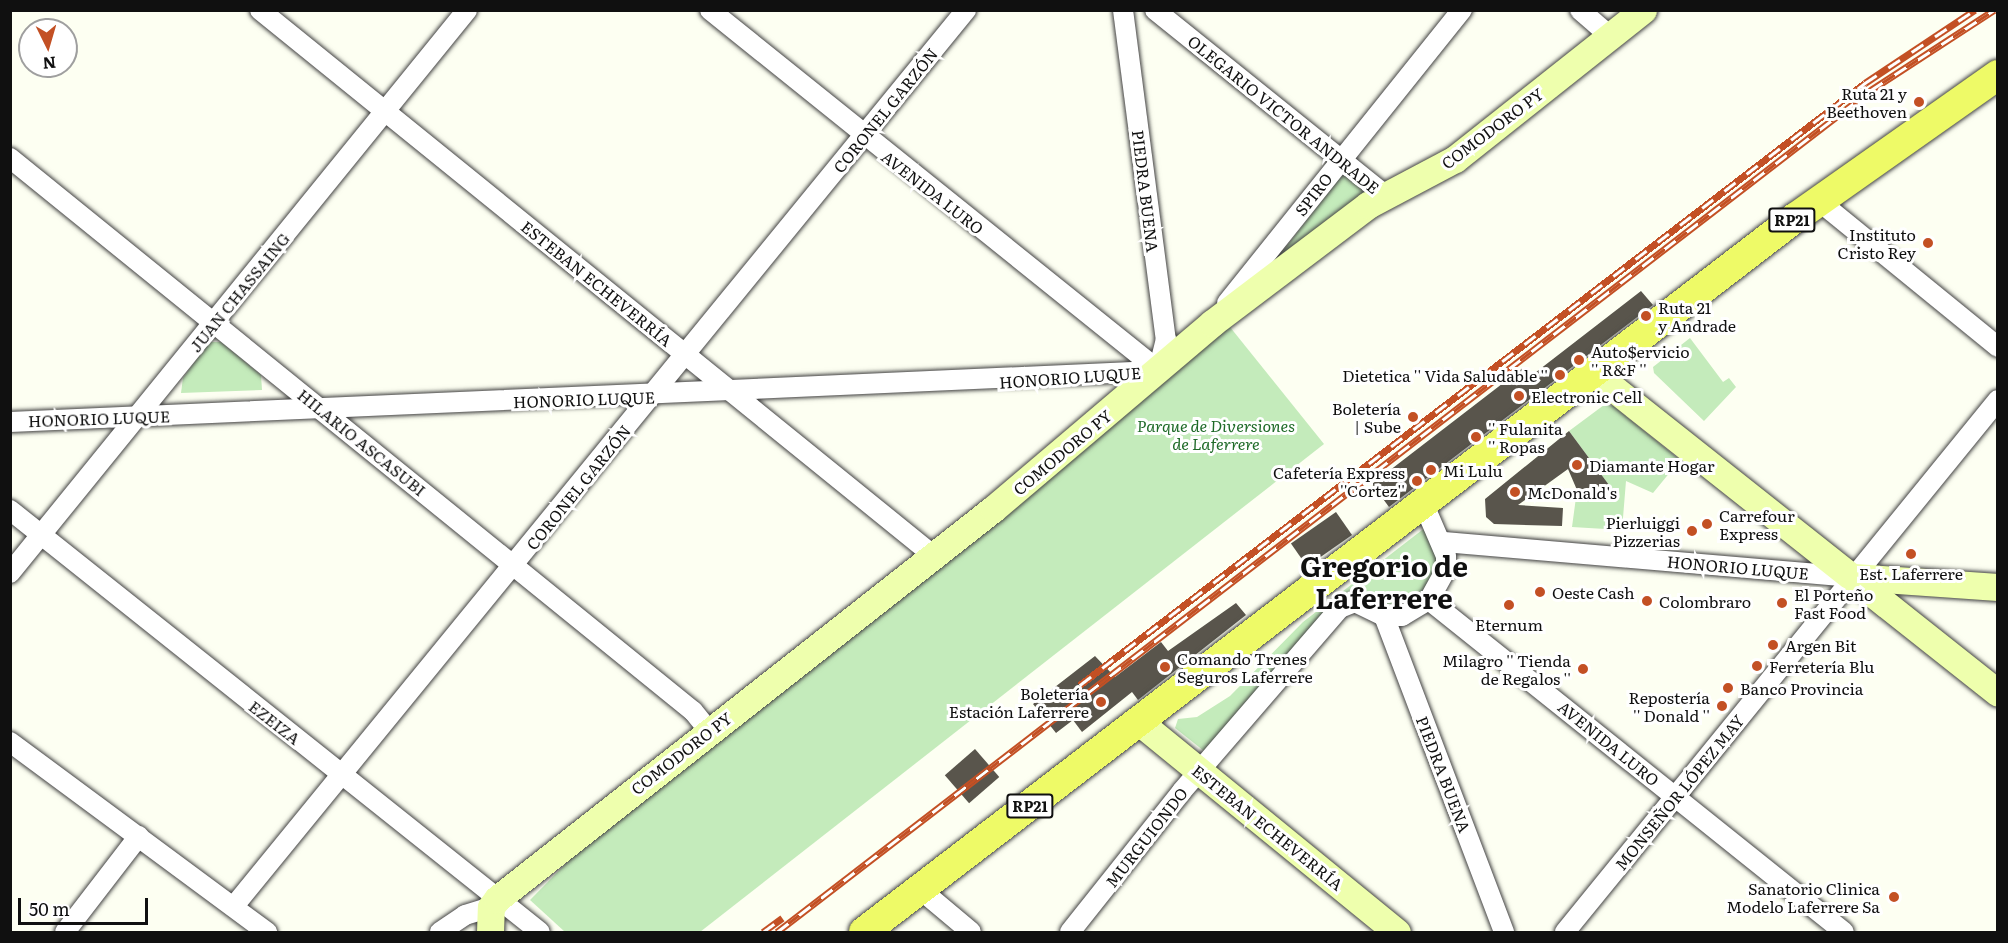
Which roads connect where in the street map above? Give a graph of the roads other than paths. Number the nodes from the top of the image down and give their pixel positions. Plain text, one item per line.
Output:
1 (260, 10) edge
2 (467, 10) edge
3 (710, 10) edge
4 (966, 10) edge
5 (1123, 10) edge
6 (1155, 10) edge
7 (1462, 10) edge
8 (1581, 10) edge
9 (1643, 10) edge
10 (1610, 36) junction
11 (1998, 75) edge
12 (384, 111) junction
13 (863, 136) junction
14 (10, 158) edge
15 (1340, 160) junction
16 (1384, 194) junction
17 (1819, 201) junction
18 (1212, 323) junction
19 (212, 325) junction
20 (1998, 347) edge
21 (687, 355) junction
22 (1158, 370) junction
23 (1594, 373) junction
24 (737, 394) junction
25 (651, 396) junction
26 (1998, 400) edge
27 (322, 410) junction
28 (140, 417) junction
29 (10, 422) edge
30 (1424, 505) junction
31 (10, 510) edge
32 (39, 535) junction
33 (1444, 542) junction
34 (934, 556) junction
35 (515, 565) junction
36 (10, 573) edge
37 (1854, 577) junction
38 (1998, 587) edge
39 (1430, 600) junction
40 (1384, 616) junction
41 (1998, 693) edge
42 (1138, 722) junction
43 (709, 731) junction
44 (10, 742) edge
45 (1200, 771) junction
46 (345, 777) junction
47 (1675, 796) junction
48 (139, 836) junction
49 (921, 890) junction
50 (234, 906) junction
51 (493, 913) edge
52 (65, 933) edge
53 (267, 933) edge
54 (440, 933) edge
55 (540, 933) edge
56 (864, 933) edge
57 (971, 933) edge
58 (1070, 933) edge
59 (1397, 933) edge
60 (1504, 933) edge
61 (1566, 933) edge
62 (1844, 933) edge

1 - 12 street, ESTEBAN ECHEVERRÍA
2 - 12 street, JUAN CHASSAING
3 - 13 street, AVENIDA LURO
4 - 13 street, CORONEL GARZÓN
5 - 22 street, PIEDRA BUENA
6 - 15 street, OLEGARIO VICTOR ANDRADE
7 - 15 street, SPIRO
8 - 10 street
9 - 10 main road, COMODORO PY
10 - 16 main road, COMODORO PY
11 - 17 main road, RP21
12 - 19 street, JUAN CHASSAING
12 - 21 street, ESTEBAN ECHEVERRÍA
13 - 21 street, CORONEL GARZÓN
13 - 22 street, AVENIDA LURO
14 - 19 street, HILARIO ASCASUBI
15 - 16 street, OLEGARIO VICTOR ANDRADE
15 - 18 street, SPIRO
16 - 18 main road, COMODORO PY
17 - 20 street
17 - 23 main road, RP21
18 - 22 main road, COMODORO PY
19 - 27 street, HILARIO ASCASUBI
19 - 28 street, JUAN CHASSAING
21 - 24 street, ESTEBAN ECHEVERRÍA
21 - 25 street, CORONEL GARZÓN
22 - 24 street, HONORIO LUQUE
22 - 34 main road, COMODORO PY
23 - 30 main road, RP21
23 - 37 main road
24 - 25 street, HONORIO LUQUE
24 - 34 street, ESTEBAN ECHEVERRÍA
25 - 27 street, HONORIO LUQUE
25 - 35 street, CORONEL GARZÓN
26 - 37 street, MONSEÑOR LÓPEZ MAY
27 - 28 street, HONORIO LUQUE
27 - 35 street, HILARIO ASCASUBI
28 - 29 street, HONORIO LUQUE
28 - 32 street, JUAN CHASSAING
30 - 33 street
30 - 42 main road, RP21
31 - 32 street, EZEIZA
32 - 36 street, JUAN CHASSAING
32 - 46 street, EZEIZA
33 - 37 street, HONORIO LUQUE
33 - 39 street
34 - 43 main road, COMODORO PY
35 - 43 street, HILARIO ASCASUBI
35 - 46 street, CORONEL GARZÓN
37 - 38 main road, HONORIO LUQUE
37 - 41 main road
37 - 47 street, MONSEÑOR LÓPEZ MAY
39 - 40 street
39 - 47 street, AVENIDA LURO
40 - 45 street, MURGUIONDO
40 - 60 street, PIEDRA BUENA
42 - 45 main road, ESTEBAN ECHEVERRÍA
42 - 49 main road, RP21
43 - 51 main road, COMODORO PY
44 - 48 street
45 - 58 street, MURGUIONDO
45 - 59 main road, ESTEBAN ECHEVERRÍA
46 - 50 street, CORONEL GARZÓN
46 - 51 street, EZEIZA
47 - 61 street, MONSEÑOR LÓPEZ MAY
47 - 62 street, AVENIDA LURO
48 - 50 street
48 - 52 street
49 - 56 main road, RP21
49 - 57 street
50 - 53 street
51 - 54 street, COMODORO PY
51 - 55 street, EZEIZA

